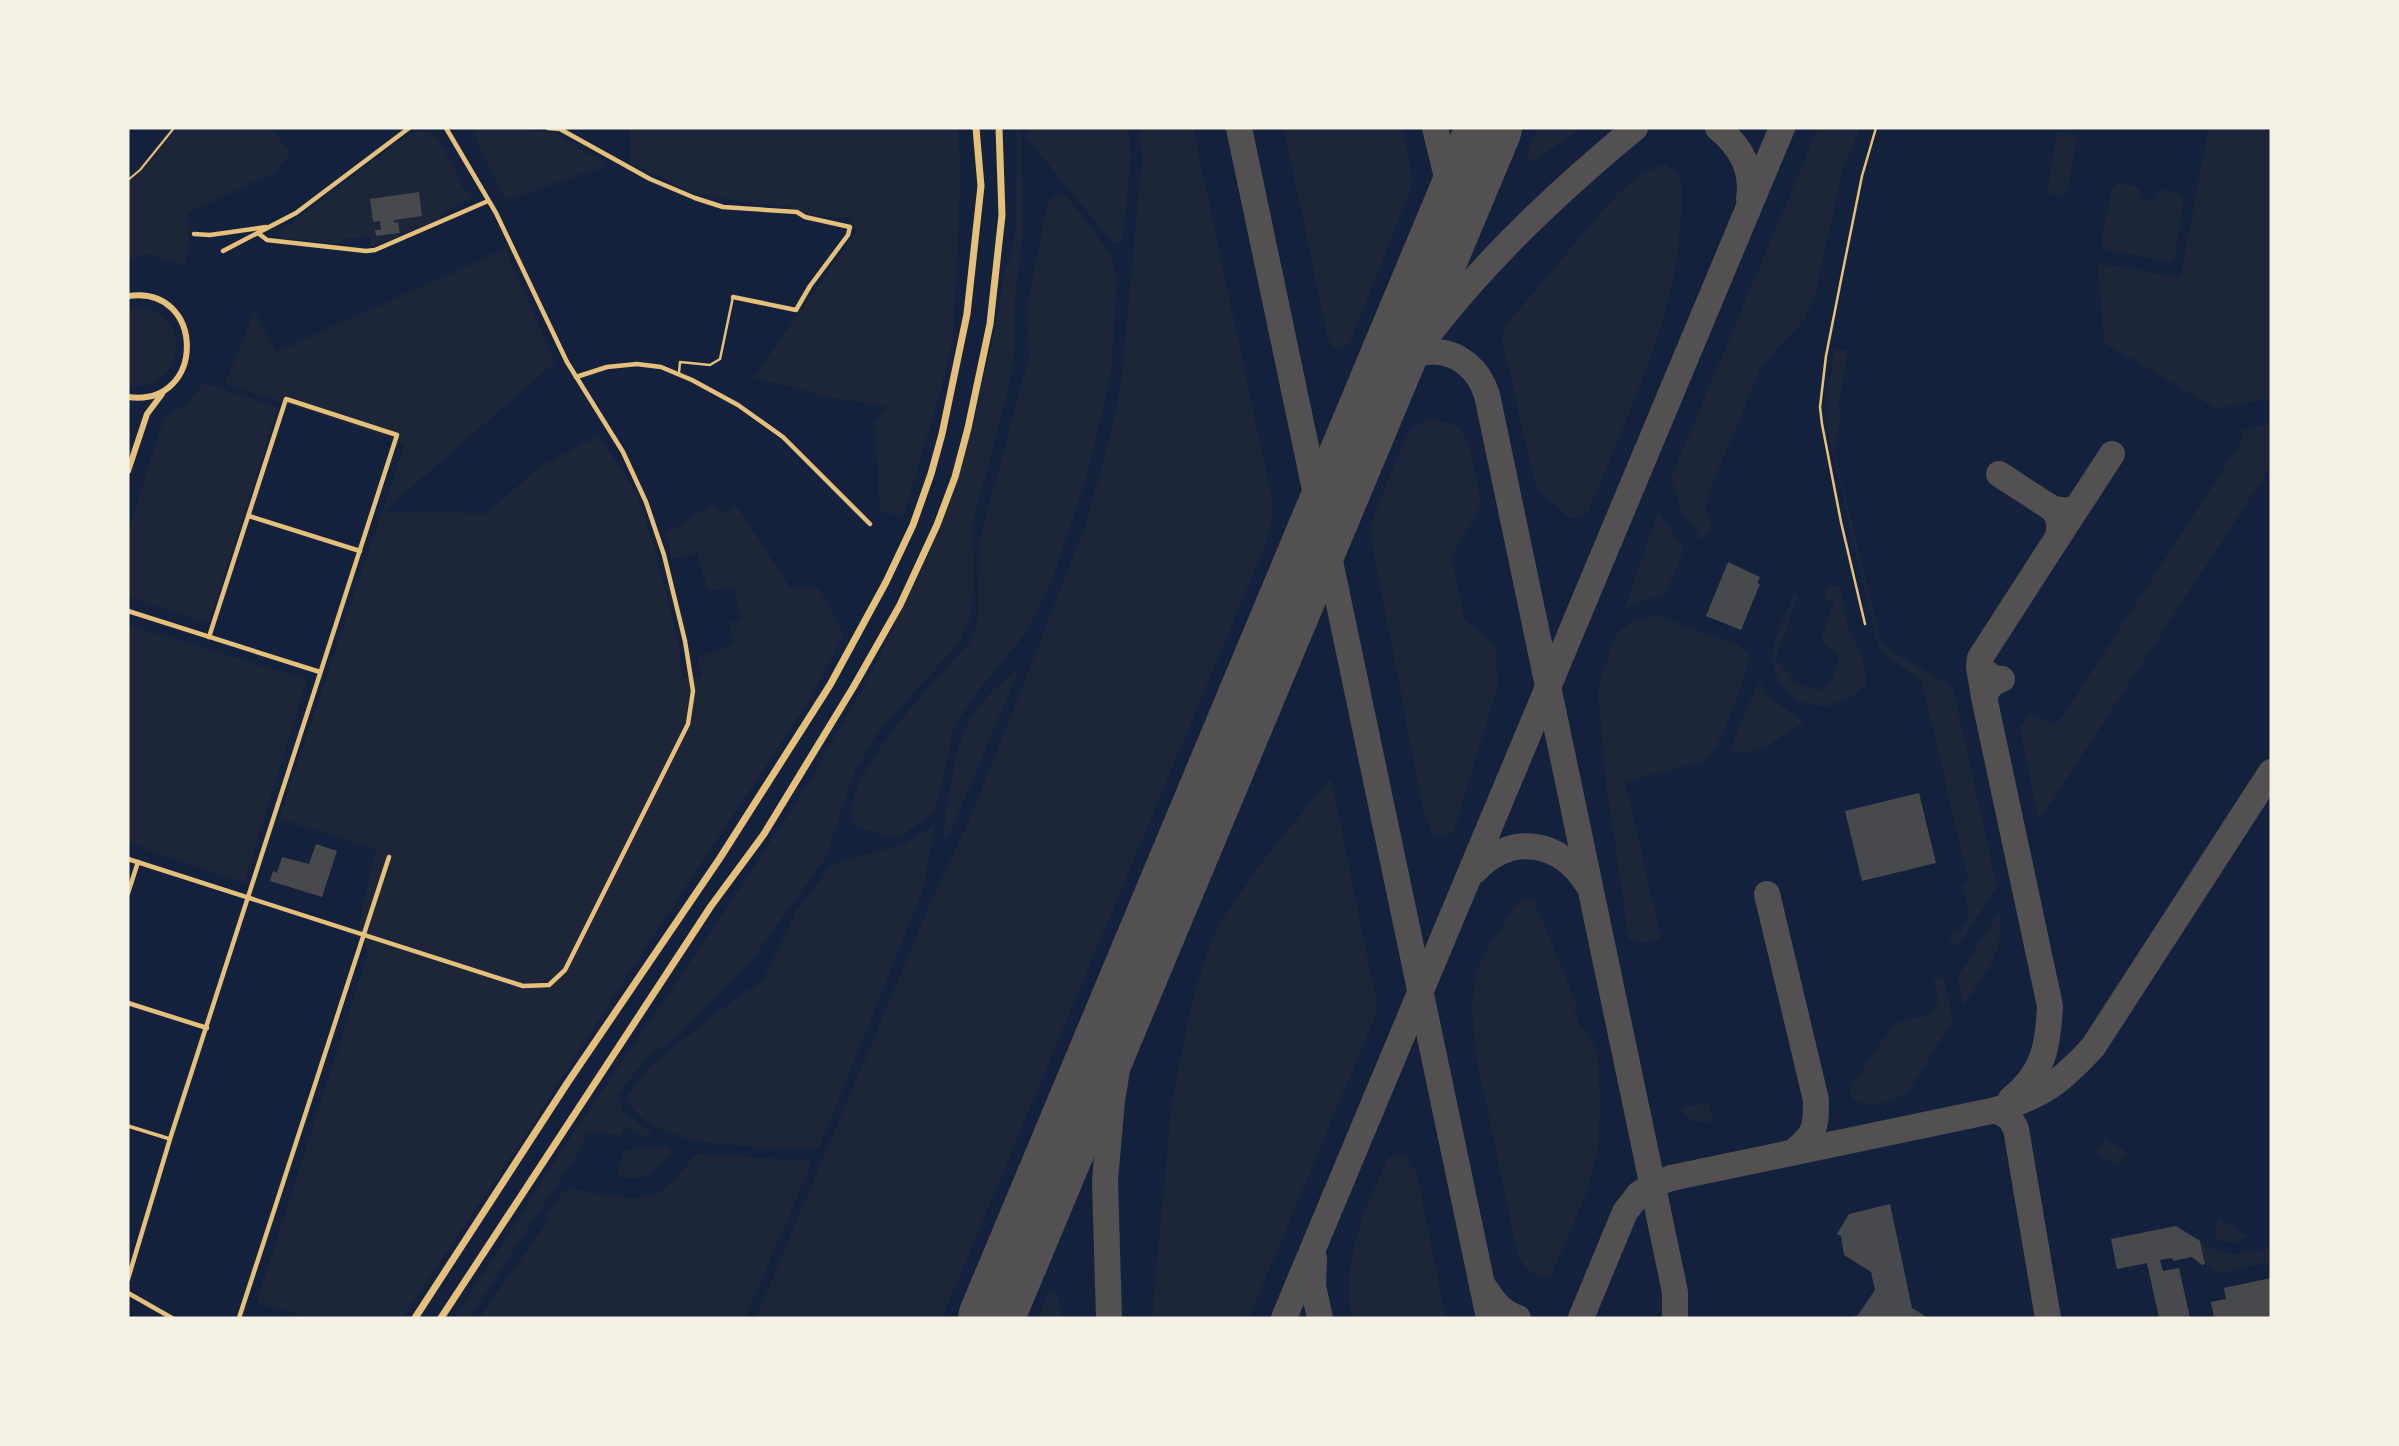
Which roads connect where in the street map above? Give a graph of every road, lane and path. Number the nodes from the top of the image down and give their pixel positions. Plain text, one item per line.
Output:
1 (174, 128) edge
2 (409, 128) edge
3 (446, 128) edge
4 (548, 128) edge
5 (976, 128) edge
6 (999, 128) edge
7 (1875, 128) edge
8 (128, 180) edge
9 (488, 201) junction
10 (274, 226) junction
11 (194, 233) dead end
12 (258, 233) junction
13 (223, 251) dead end
14 (128, 296) edge
15 (733, 297) joint
16 (678, 375) junction
17 (576, 377) junction
18 (167, 388) junction
19 (128, 397) edge
20 (128, 471) edge
21 (249, 516) junction
22 (870, 524) dead end
23 (360, 551) junction
24 (128, 611) edge
25 (1864, 624) dead end
26 (209, 637) junction
27 (320, 672) junction
28 (389, 857) dead end
29 (128, 859) edge
30 (138, 862) junction
31 (128, 893) edge
32 (248, 897) junction
33 (363, 935) junction
34 (128, 1003) edge
35 (207, 1028) junction
36 (128, 1126) edge
37 (170, 1139) junction
38 (128, 1279) edge
39 (128, 1293) edge
40 (172, 1318) edge
41 (239, 1318) edge
42 (415, 1318) edge
43 (441, 1318) edge

1 - 8 path
2 - 10 street
3 - 9 street
4 - 15 street
5 - 42 main road
6 - 43 main road
7 - 25 lane
9 - 12 street
9 - 17 street
10 - 11 street
10 - 12 street
12 - 13 street
14 - 18 main road
15 - 16 lane
16 - 17 street
16 - 22 street
17 - 33 street
18 - 19 main road
18 - 20 main road
21 - 23 street
21 - 23 street
21 - 26 street
23 - 27 street
24 - 26 street
26 - 27 street
27 - 32 street
28 - 33 street
29 - 30 street
30 - 31 street
30 - 32 street
32 - 33 street
32 - 35 street
33 - 41 street
34 - 35 street
35 - 37 street
36 - 37 street
37 - 38 street
39 - 40 street

